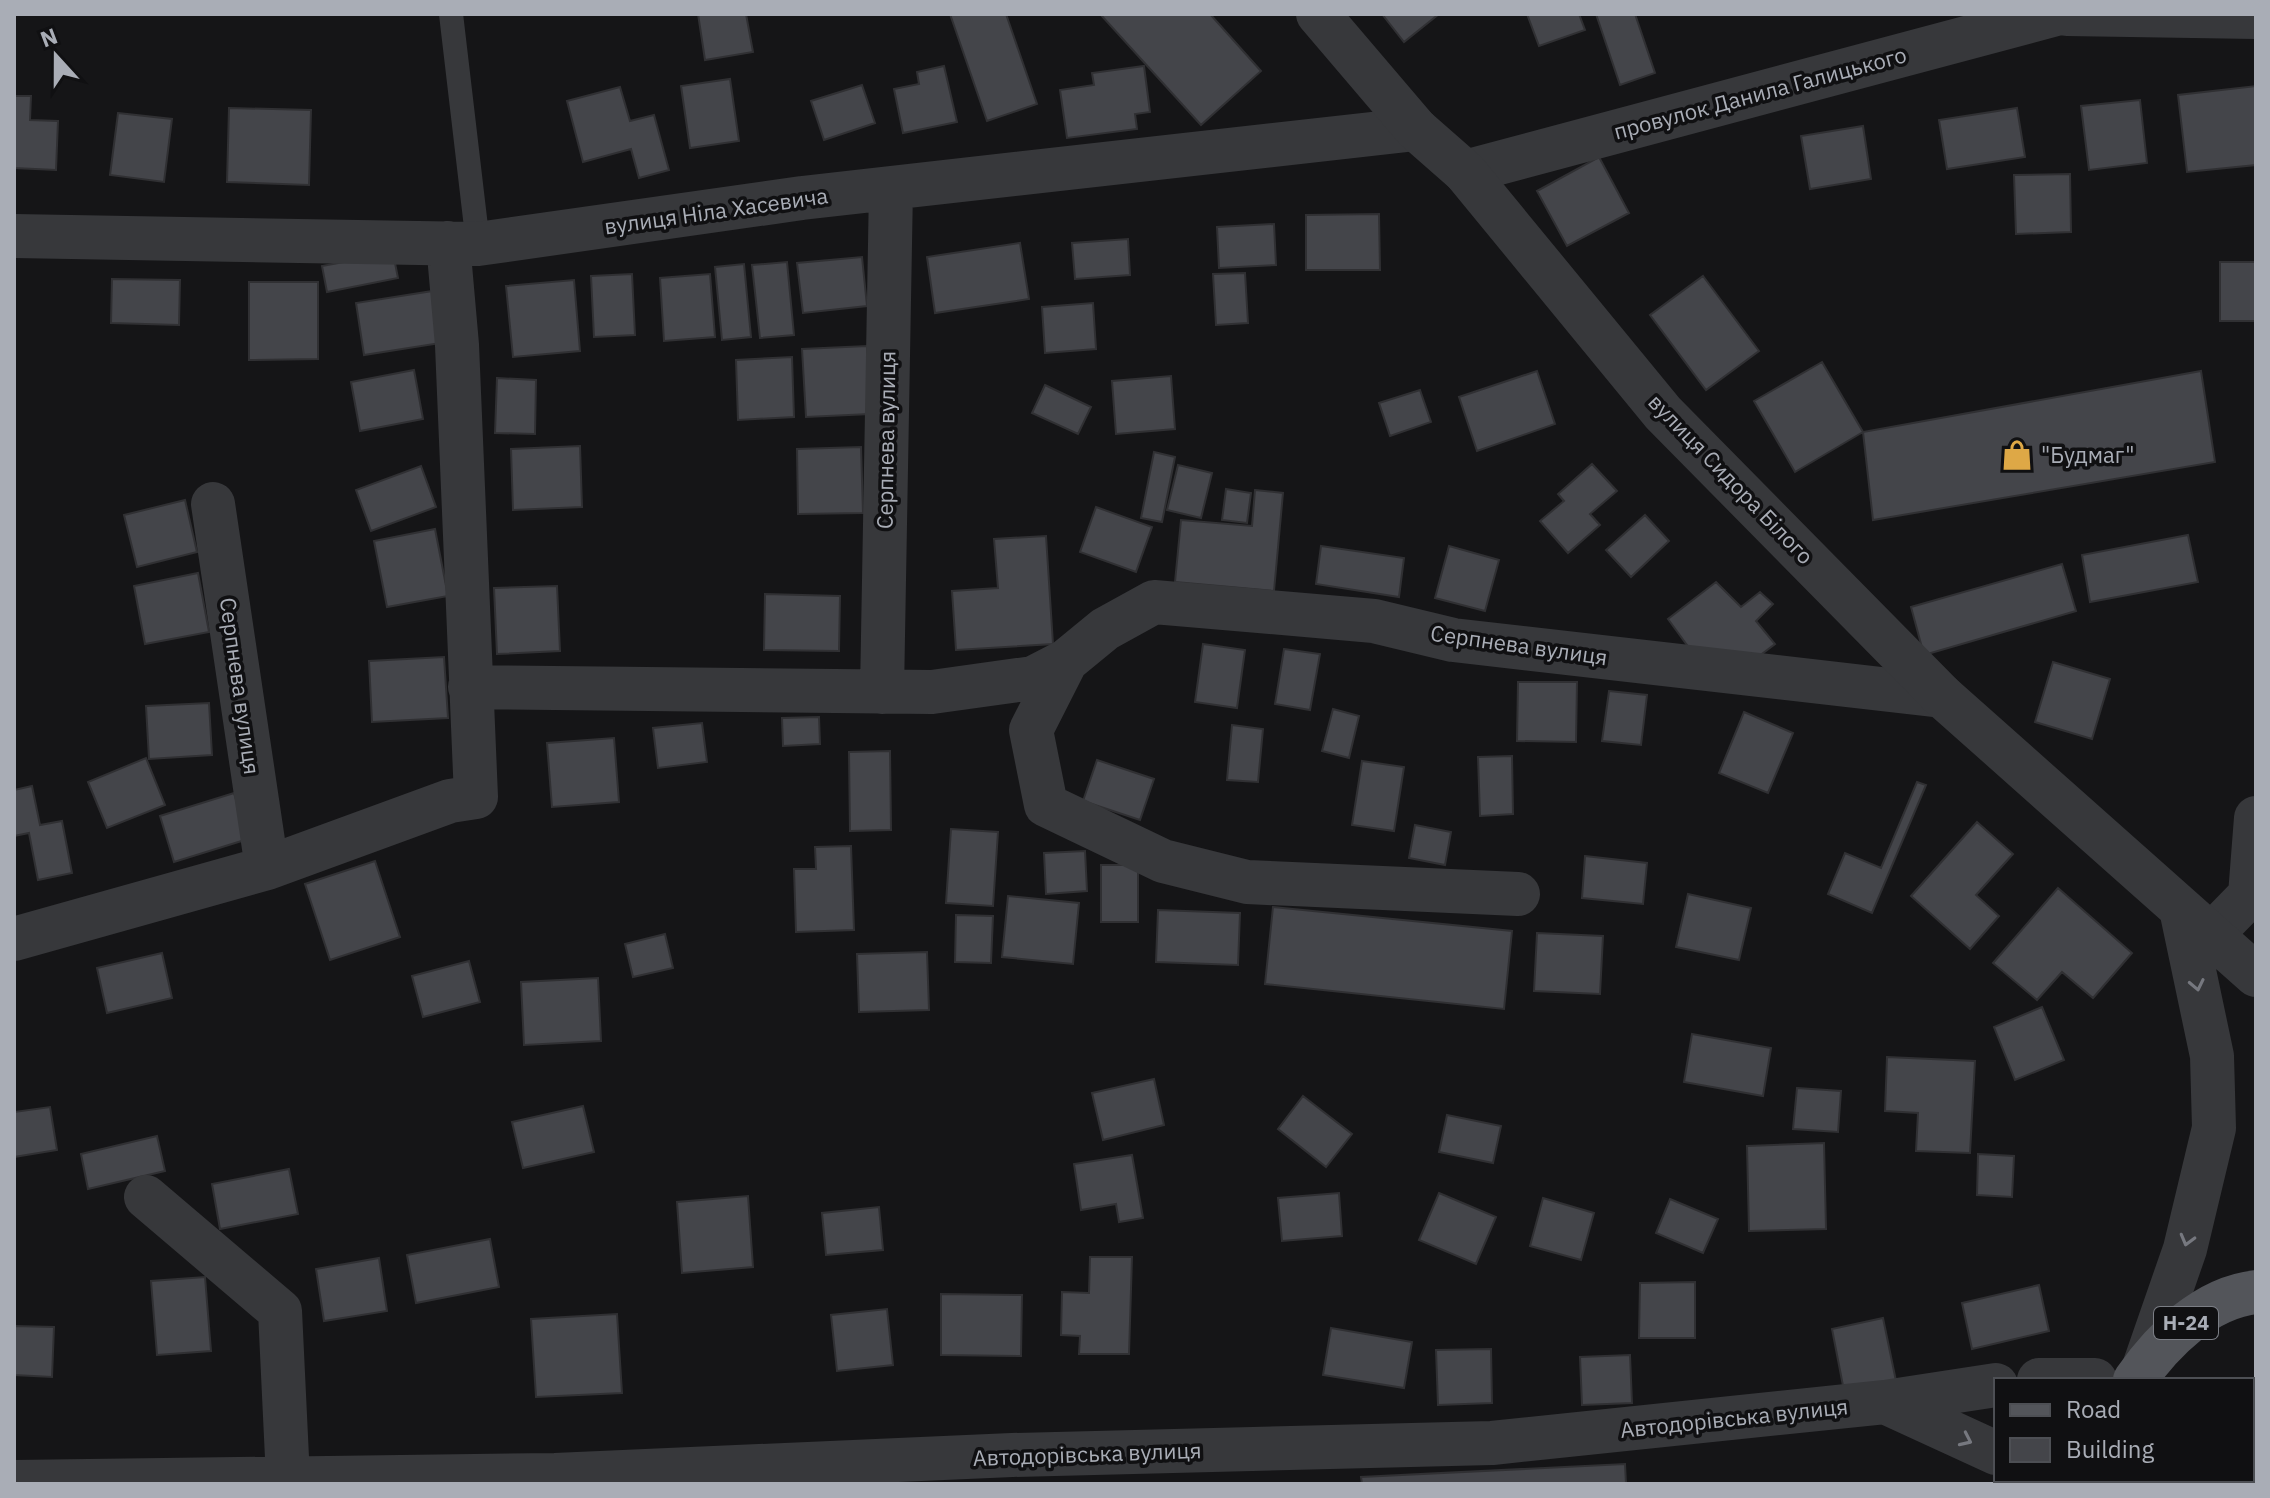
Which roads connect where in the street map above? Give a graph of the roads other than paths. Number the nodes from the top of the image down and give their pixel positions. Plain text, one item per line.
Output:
1 (451, 14) edge
2 (1318, 14) edge
3 (2056, 14) edge
4 (2067, 14) edge
5 (2256, 17) edge
6 (1416, 129) junction
7 (1465, 172) junction
8 (891, 188) junction
9 (14, 236) edge
10 (463, 243) junction
11 (213, 504) dead end
12 (1066, 661) junction
13 (470, 687) junction
14 (882, 692) junction
15 (1942, 696) junction
16 (2256, 818) edge
17 (267, 868) junction
18 (1518, 894) dead end
19 (2196, 922) junction
20 (14, 939) edge
21 (2256, 975) edge
22 (146, 1197) dead end
23 (2250, 1292) edge
24 (2140, 1374) edge
25 (1994, 1385) edge
26 (1885, 1402) junction
27 (1994, 1452) edge
28 (288, 1479) junction
29 (14, 1482) edge

1 - 10 lane
2 - 6 street, вулиця Сидора Білого
3 - 7 street, провулок Данила Галицького
4 - 5 street
6 - 7 street, вулиця Сидора Білого
6 - 8 street, вулиця Ніла Хасевича
7 - 15 street, вулиця Сидора Білого
8 - 10 street, вулиця Ніла Хасевича
8 - 14 street, Серпнева вулиця
9 - 10 street, вулиця Ніла Хасевича
10 - 13 street
11 - 17 street, Серпнева вулиця
12 - 14 street, Серпнева вулиця
12 - 15 street, Серпнева вулиця
12 - 18 street, Серпнева вулиця
13 - 14 street, Серпнева вулиця
13 - 17 street
15 - 19 street, вулиця Сидора Білого
16 - 19 street
17 - 20 street
19 - 21 street, вулиця Сидора Білого
19 -> 24 street
22 - 28 street
23 - 24 main road, Н-24
25 - 26 street, Автодорівська вулиця
26 -> 27 street
26 - 28 street, Автодорівська вулиця
28 - 29 street, Автодорівська вулиця

